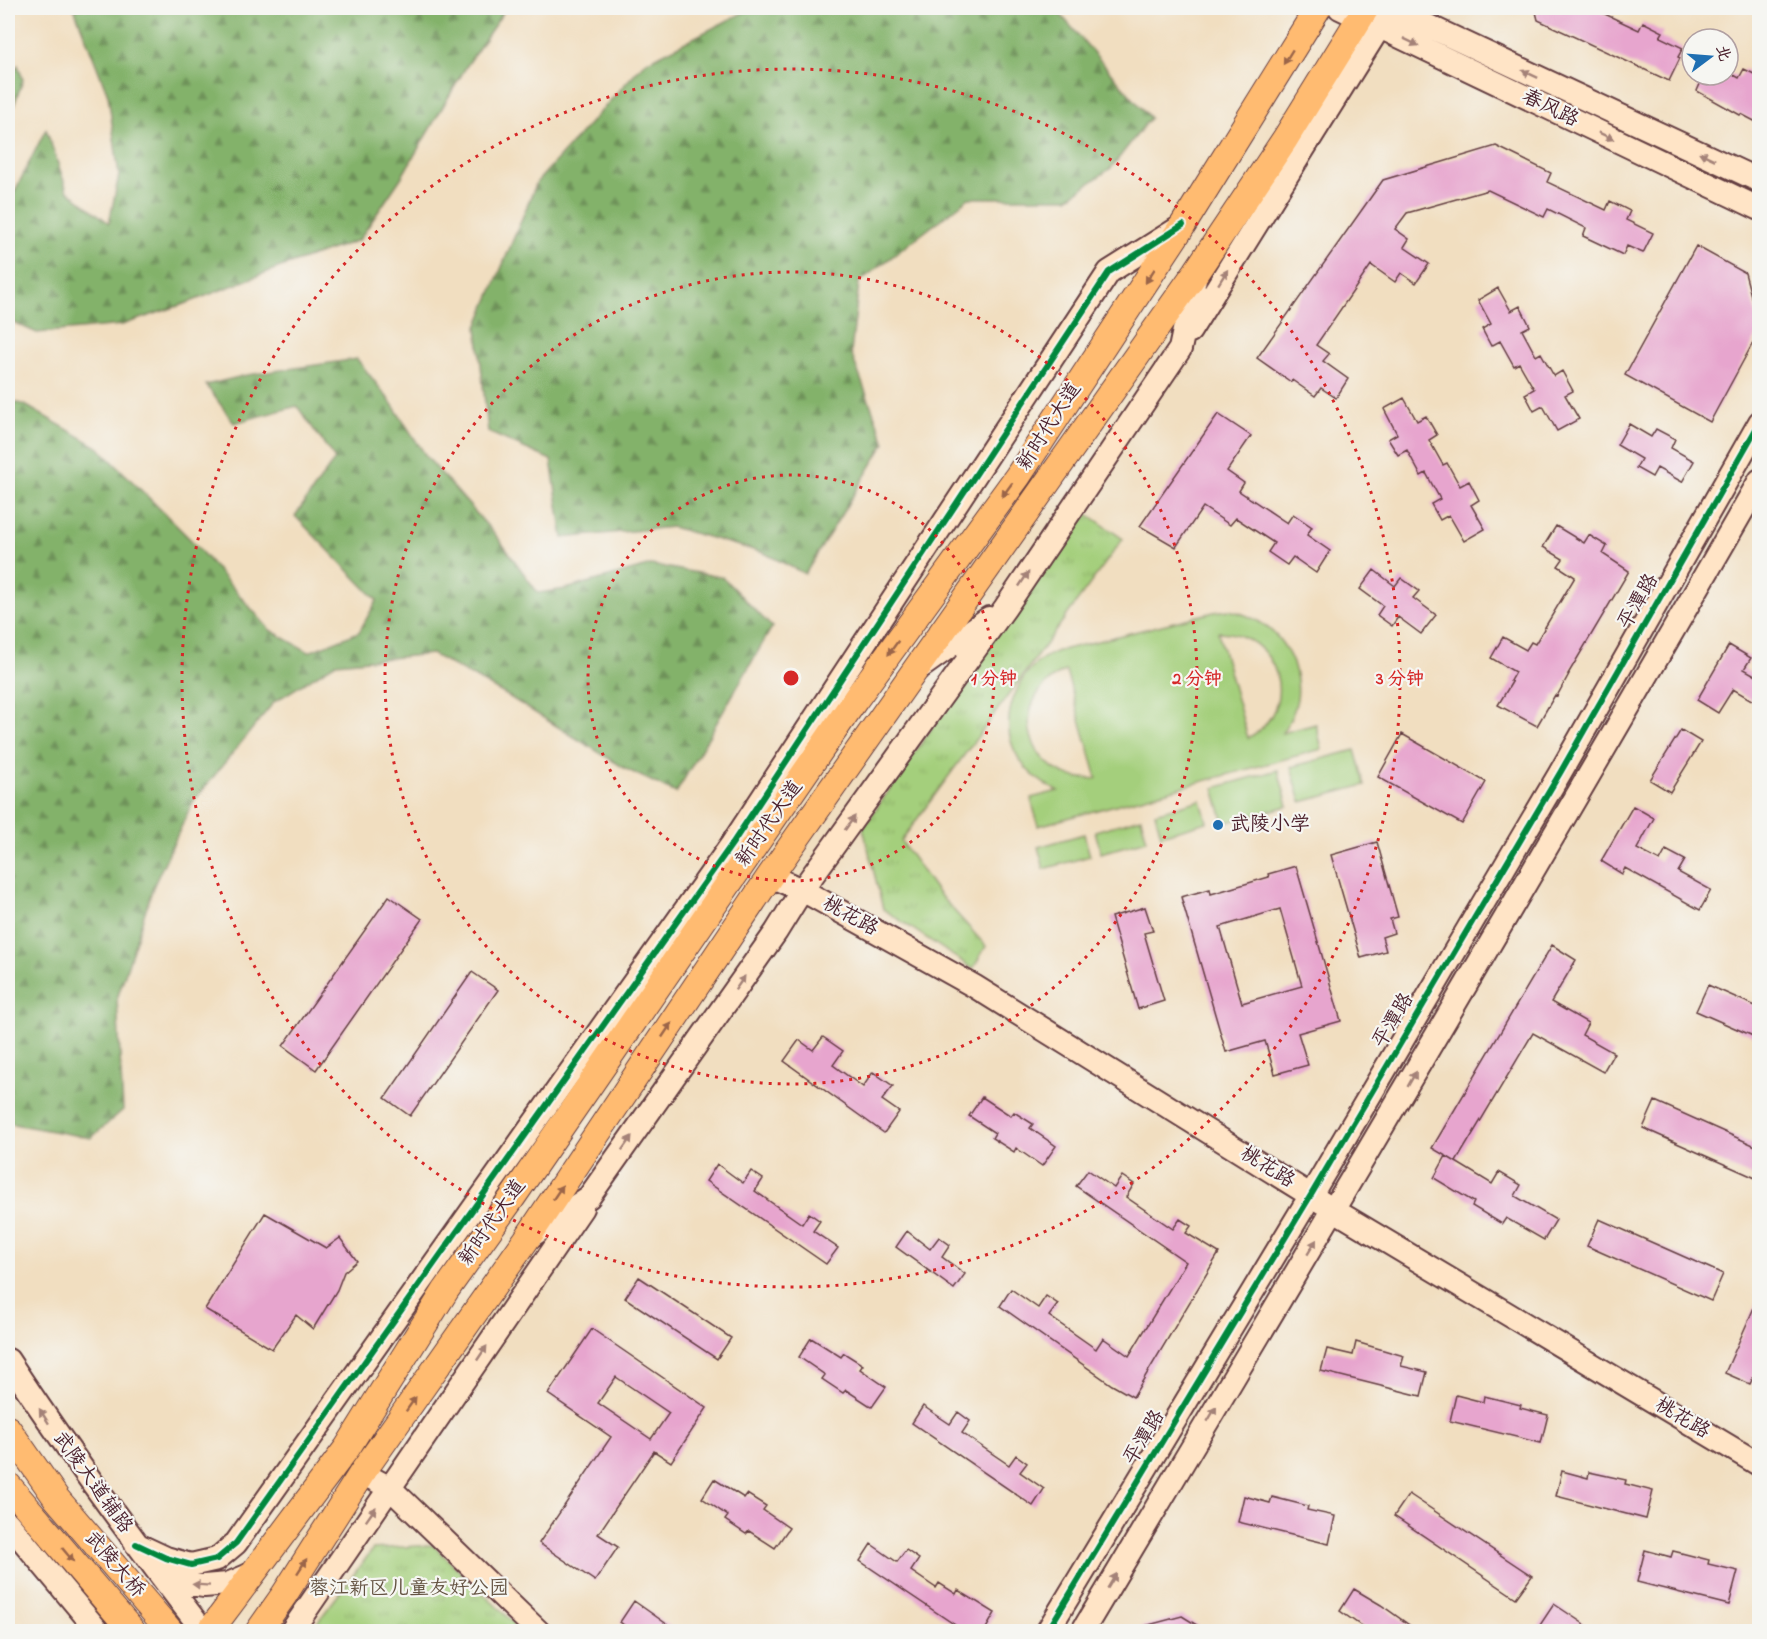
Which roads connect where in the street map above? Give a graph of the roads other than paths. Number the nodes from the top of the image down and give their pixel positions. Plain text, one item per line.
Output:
1 (1318, 8) edge
2 (1374, 12) edge
3 (1760, 181) edge
4 (1760, 209) edge
5 (1184, 225) junction
6 (1197, 272) junction
7 (1181, 345) junction
8 (1760, 422) edge
9 (1760, 480) edge
10 (1005, 608) junction
11 (917, 669) junction
12 (770, 876) junction
13 (802, 890) junction
14 (1311, 1195) junction
15 (589, 1197) junction
16 (1335, 1210) junction
17 (462, 1225) junction
18 (526, 1240) junction
19 (446, 1290) junction
20 (8, 1359) edge
21 (8, 1429) edge
22 (1760, 1466) edge
23 (362, 1473) junction
24 (8, 1485) edge
25 (390, 1488) junction
26 (8, 1523) edge
27 (136, 1544) junction
28 (151, 1564) junction
29 (254, 1573) junction
30 (284, 1595) junction
31 (94, 1627) edge
32 (133, 1632) edge
33 (171, 1632) edge
34 (204, 1632) edge
35 (209, 1632) edge
36 (258, 1632) edge
37 (276, 1632) edge
38 (291, 1632) edge
39 (539, 1632) edge
40 (1047, 1632) edge
41 (1082, 1632) edge

1 -> 5 main road, 新时代大道
3 -> 2 street, 春风路
2 -> 4 street, 春风路
2 - 6 main road, 新时代大道
7 -> 2 street
5 - 17 street
5 -> 19 main road, 新时代大道
6 - 7 street
6 - 11 main road, 新时代大道
10 -> 7 street
8 - 14 street, 平潭路
16 -> 9 street
10 - 11 street
13 -> 10 street
11 - 12 main road, 新时代大道
12 - 13 street, 桃花路
18 -> 12 main road, 新时代大道
13 - 14 street, 桃花路
15 -> 13 street
14 - 16 street, 桃花路
14 - 40 street, 平潭路
15 - 18 street
25 -> 15 street
16 - 22 street, 桃花路
41 -> 16 street
17 - 19 street
17 - 27 street
23 -> 18 main road, 新时代大道
19 - 29 main road, 新时代大道
27 -> 20 street, 武陵大道辅路
21 - 33 main road, 武陵大桥
23 - 25 street
30 -> 23 main road, 新时代大道
24 -> 32 main road, 武陵大桥
38 -> 25 street
25 - 39 street
26 - 31 street
27 - 28 street, 武陵大道辅路
29 -> 28 street
28 - 34 street, 武陵大道辅路
29 - 35 main road, 新时代大道
30 - 36 main road, 新时代大道
30 - 37 street

